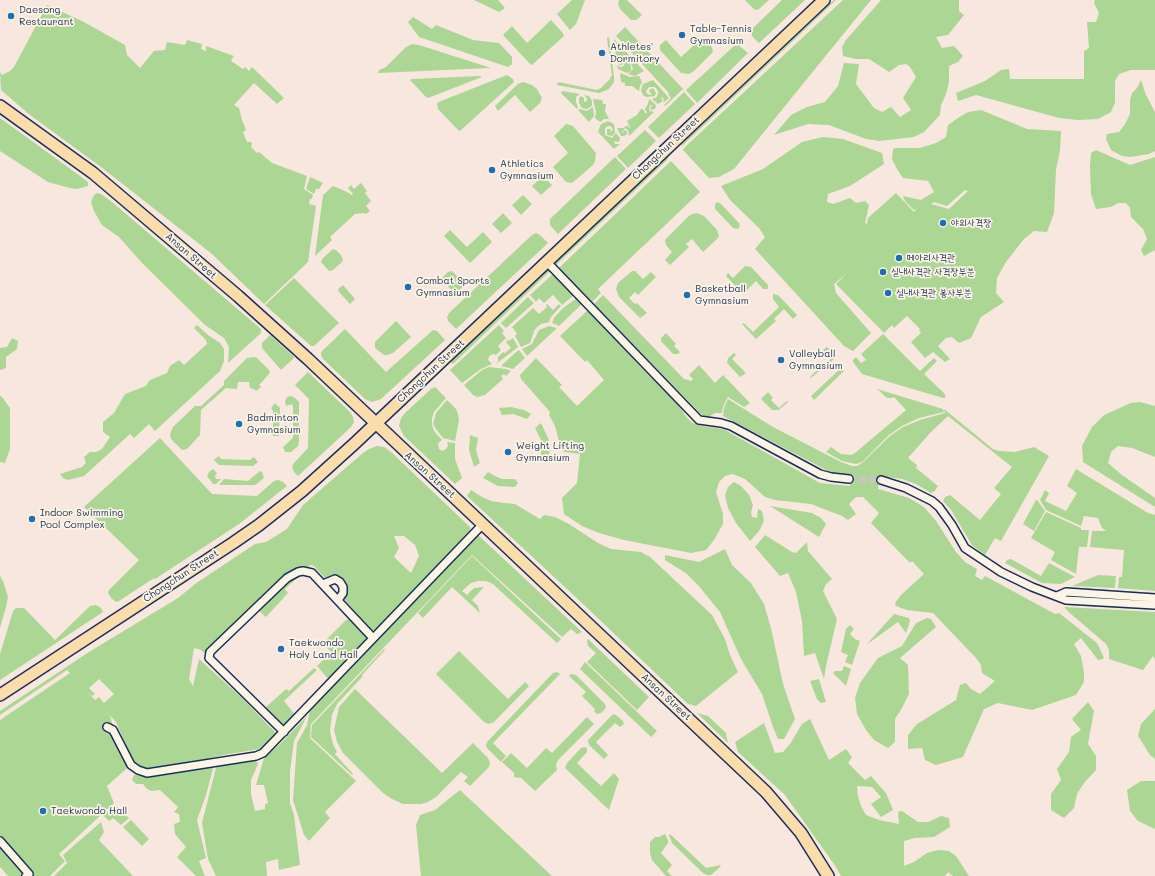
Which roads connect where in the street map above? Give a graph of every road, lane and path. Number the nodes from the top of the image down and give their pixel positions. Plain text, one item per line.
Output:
1 (824, 0) edge
2 (0, 106) edge
3 (547, 262) junction
4 (376, 423) junction
5 (849, 479) tunnel mouth
6 (881, 480) tunnel mouth
7 (482, 525) junction
8 (323, 584) junction
9 (1057, 596) junction
10 (1155, 598) edge
11 (338, 600) junction
12 (1155, 605) edge
13 (373, 638) junction
14 (0, 695) edge
15 (107, 727) dead end
16 (284, 732) junction
17 (0, 841) edge
18 (26, 876) edge
19 (828, 876) edge

1 - 3 main road, Chongchun Street
2 - 4 main road, Ansan Street
3 - 4 main road, Chongchun Street
3 - 5 street
4 - 7 main road, Ansan Street
4 - 14 main road, Chongchun Street
6 - 9 street
7 - 13 street
7 - 19 main road, Ansan Street
8 - 11 street
8 - 11 street
8 - 16 street
9 - 10 street
9 - 12 street
11 - 13 street
13 - 16 street
15 - 16 street
17 - 18 street

